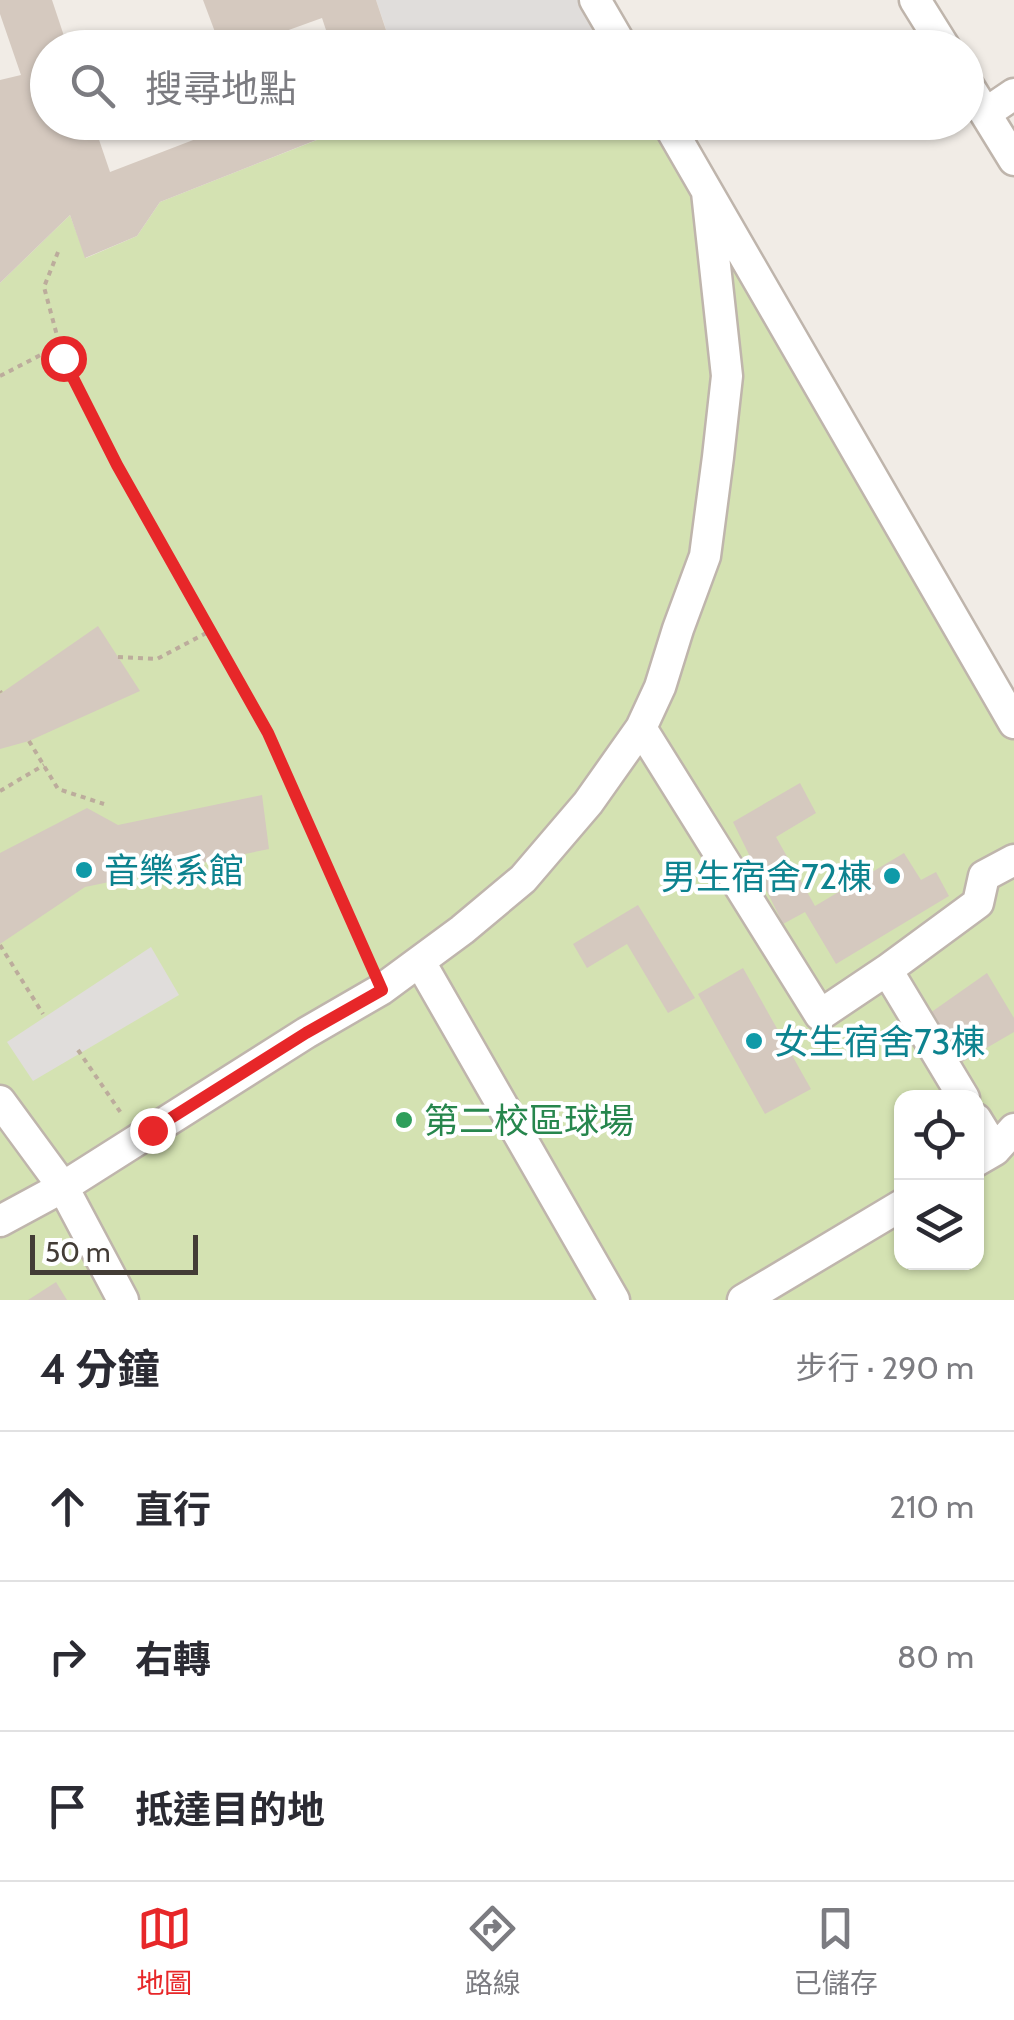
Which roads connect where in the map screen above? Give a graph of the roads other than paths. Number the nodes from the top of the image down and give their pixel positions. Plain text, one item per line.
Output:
1 (595, 0) edge
2 (915, 0) edge
3 (612, 30) edge
4 (933, 30) edge
5 (1014, 94) edge
6 (984, 110) edge
7 (986, 113) junction
8 (677, 140) edge
9 (1014, 160) edge
10 (707, 192) junction
11 (1014, 723) edge
12 (641, 728) junction
13 (1014, 860) edge
14 (420, 962) junction
15 (887, 970) junction
16 (959, 1090) edge
17 (0, 1101) edge
18 (63, 1187) junction
19 (894, 1211) edge
20 (0, 1221) edge
21 (123, 1300) edge
22 (614, 1300) edge
23 (743, 1300) edge

1 - 3 street
2 - 4 street
5 - 7 street
6 - 7 street
7 - 9 street
8 - 10 street
10 - 11 street
10 - 12 street
12 - 14 street
12 - 15 street
13 - 15 street
14 - 18 street
14 - 22 street
15 - 16 street
17 - 18 street
18 - 20 street
18 - 21 street
19 - 23 street

